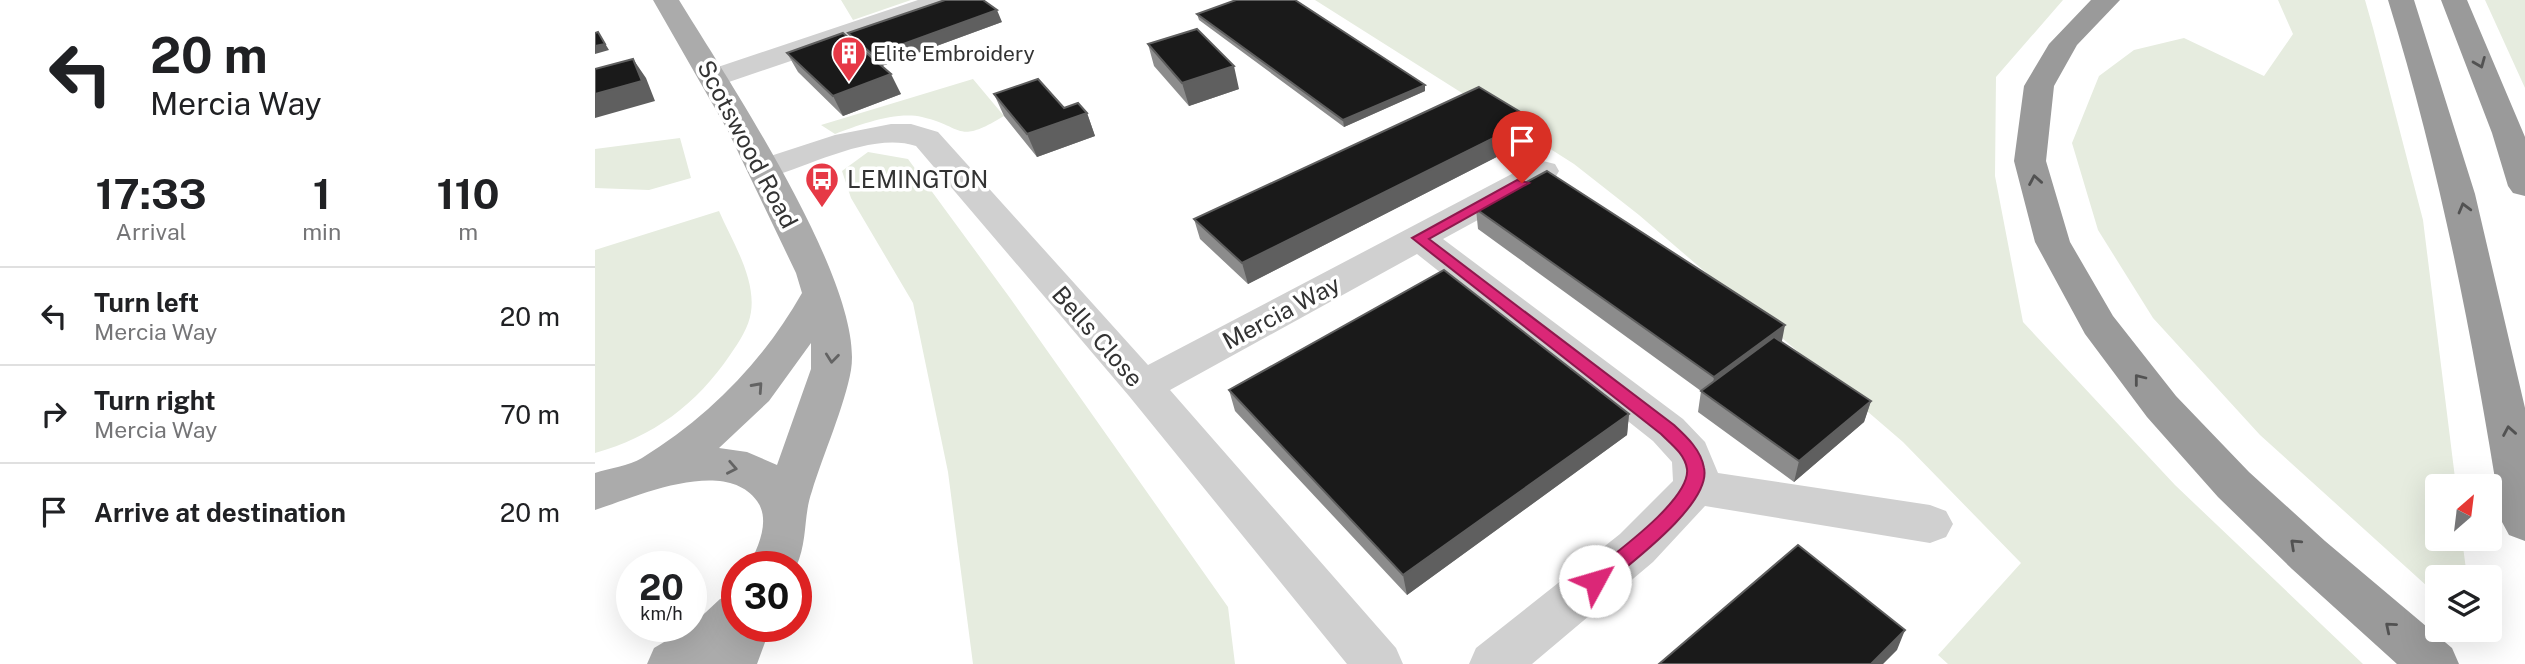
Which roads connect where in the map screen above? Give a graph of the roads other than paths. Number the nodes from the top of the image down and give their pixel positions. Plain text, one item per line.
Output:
1 (666, 0) edge
2 (944, 0) edge
3 (2107, 0) edge
4 (2401, 0) edge
5 (2454, 0) edge
6 (713, 78) junction
7 (763, 169) junction
8 (1543, 171) edge
9 (2525, 186) edge
10 (1419, 238) junction
11 (821, 292) junction
12 (1143, 386) junction
13 (646, 473) junction
14 (1694, 487) junction
15 (595, 492) edge
16 (784, 507) junction
17 (2525, 522) edge
18 (1930, 523) dead end
19 (779, 551) edge
20 (721, 629) edge
21 (740, 642) edge
22 (672, 664) edge
23 (732, 664) edge
24 (1378, 664) edge
25 (1495, 664) edge
26 (2434, 664) edge

1 - 6 main road, Scotswood Road
2 - 6 street
26 -> 3 highway
17 -> 4 highway
5 -> 9 highway
6 - 7 main road, Scotswood Road
7 - 11 main road, Scotswood Road
7 - 12 street, Bells Close
8 - 10 street, Mercia Way
10 - 12 street, Mercia Way
10 - 14 street
13 -> 11 main road
11 -> 16 main road, Scotswood Road
12 - 24 street, Bells Close
13 - 15 main road
13 -> 16 main road
14 - 18 street
14 - 25 street
16 - 19 main road, Scotswood Road
20 - 22 main road
21 - 23 main road

